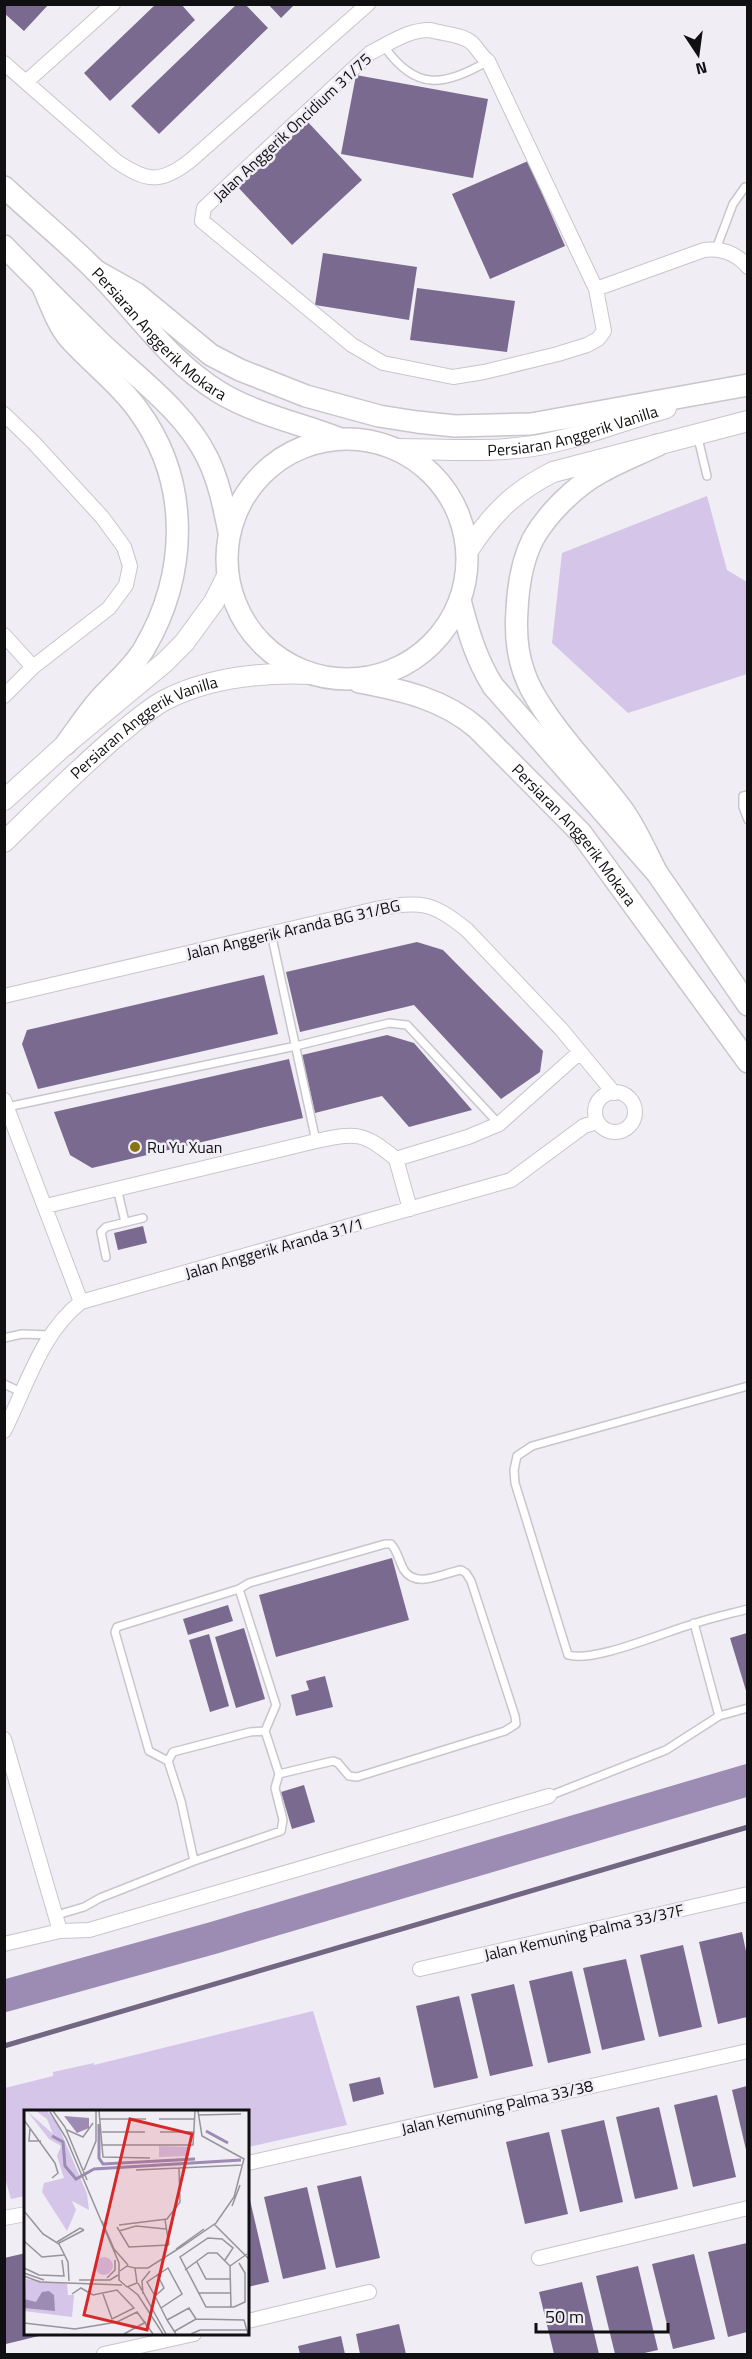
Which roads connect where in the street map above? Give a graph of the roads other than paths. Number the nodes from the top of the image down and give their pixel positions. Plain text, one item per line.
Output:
1 (112, 4) edge
2 (368, 4) edge
3 (384, 46) junction
4 (488, 61) junction
5 (4, 63) edge
6 (26, 82) junction
7 (4, 187) edge
8 (747, 188) edge
9 (4, 246) edge
10 (716, 249) junction
11 (747, 267) edge
12 (96, 271) junction
13 (42, 285) junction
14 (601, 287) junction
15 (747, 385) edge
16 (4, 414) edge
17 (747, 421) edge
18 (697, 434) junction
19 (340, 439) junction
20 (658, 445) junction
21 (395, 449) junction
22 (707, 476) dead end
23 (229, 534) junction
24 (467, 552) junction
25 (226, 578) junction
26 (460, 600) junction
27 (4, 635) edge
28 (33, 667) junction
29 (312, 674) junction
30 (347, 679) junction
31 (4, 696) edge
32 (66, 744) junction
33 (747, 795) edge
34 (4, 800) edge
35 (747, 820) edge
36 (4, 842) edge
37 (657, 873) junction
38 (271, 933) junction
39 (4, 996) edge
40 (747, 1005) edge
41 (296, 1046) junction
42 (580, 1052) junction
43 (747, 1062) edge
44 (614, 1093) junction
45 (6, 1104) edge
46 (597, 1122) junction
47 (499, 1124) junction
48 (316, 1141) junction
49 (396, 1159) junction
50 (117, 1188) junction
51 (46, 1206) junction
52 (410, 1209) junction
53 (143, 1218) dead end
54 (125, 1222) junction
55 (106, 1257) dead end
56 (81, 1302) junction
57 (50, 1335) junction
58 (4, 1338) edge
59 (4, 1383) edge
60 (747, 1386) edge
61 (23, 1393) junction
62 (4, 1431) edge
63 (239, 1589) junction
64 (747, 1609) edge
65 (694, 1623) junction
66 (747, 1708) edge
67 (719, 1716) junction
68 (265, 1731) junction
69 (4, 1739) edge
70 (168, 1761) junction
71 (279, 1774) junction
72 (549, 1796) joint
73 (194, 1861) junction
74 (747, 1894) edge
75 (57, 1915) junction
76 (60, 1931) junction
77 (4, 1944) edge
78 (420, 1969) dead end
79 (747, 2051) edge
80 (249, 2163) edge
81 (747, 2208) edge
82 (24, 2214) edge
83 (4, 2218) edge
84 (539, 2258) dead end
85 (369, 2292) dead end
86 (249, 2321) edge
87 (190, 2335) edge
88 (104, 2355) edge

1 - 6 street
2 - 6 street
3 - 4 street, Jalan Anggerik Oncidium 31/75
3 - 4 lane
3 - 14 street, Jalan Anggerik Oncidium 31/75
4 - 14 street, Jalan Anggerik Oncidium 31/75
5 - 6 street
7 - 12 main road, Persiaran Anggerik Mokara
8 - 10 lane
9 - 13 main road
10 - 11 street
10 - 14 street
12 - 15 main road
12 - 19 main road, Persiaran Anggerik Mokara
13 - 23 main road
13 - 32 main road
15 - 21 main road, Persiaran Anggerik Vanilla
16 - 28 street
17 - 18 main road, Persiaran Anggerik Vanilla
18 - 20 main road, Persiaran Anggerik Vanilla
18 - 22 lane
19 - 21 main road
19 - 23 main road
20 - 24 main road, Persiaran Anggerik Vanilla
20 - 37 main road
21 - 24 main road
23 - 25 main road
24 - 26 main road
25 - 29 main road
25 - 32 main road, Persiaran Anggerik Vanilla
26 - 30 main road
26 - 37 main road
27 - 28 street
28 - 31 street
29 - 30 main road
29 - 36 main road, Persiaran Anggerik Vanilla
30 - 43 main road, Persiaran Anggerik Mokara
32 - 34 main road, Persiaran Anggerik Vanilla
33 - 35 lane
37 - 40 main road
38 - 39 street, Jalan Anggerik Aranda BG 31/BG
38 - 41 lane
38 - 42 street, Jalan Anggerik Aranda BG 31/BG
41 - 45 lane
41 - 47 lane
41 - 48 lane
42 - 44 street, Jalan Anggerik Aranda BG 31/BG
42 - 47 street
44 - 46 street
44 - 46 street
45 - 51 street
46 - 52 street, Jalan Anggerik Aranda 31/1
47 - 49 street
48 - 49 street
48 - 50 street
49 - 52 street
50 - 51 street
50 - 54 lane
51 - 56 street
52 - 56 street, Jalan Anggerik Aranda 31/1
53 - 54 lane
54 - 55 lane
56 - 57 street, Jalan Anggerik Aranda 31/1
57 - 58 lane
57 - 61 street, Jalan Anggerik Aranda 31/1
59 - 61 lane
60 - 65 lane
61 - 62 street, Jalan Anggerik Aranda 31/1
63 - 68 lane
63 - 70 lane
63 - 71 lane
64 - 65 lane
65 - 67 lane
66 - 67 lane
67 - 72 lane
68 - 70 lane
68 - 71 lane
69 - 75 street
70 - 73 lane
71 - 73 lane
72 - 76 street
73 - 75 lane
74 - 78 street, Jalan Kemuning Palma 33/37F
75 - 76 street
76 - 77 street
79 - 80 street, Jalan Kemuning Palma 33/38
81 - 84 street
82 - 83 street
85 - 86 street
87 - 88 street

